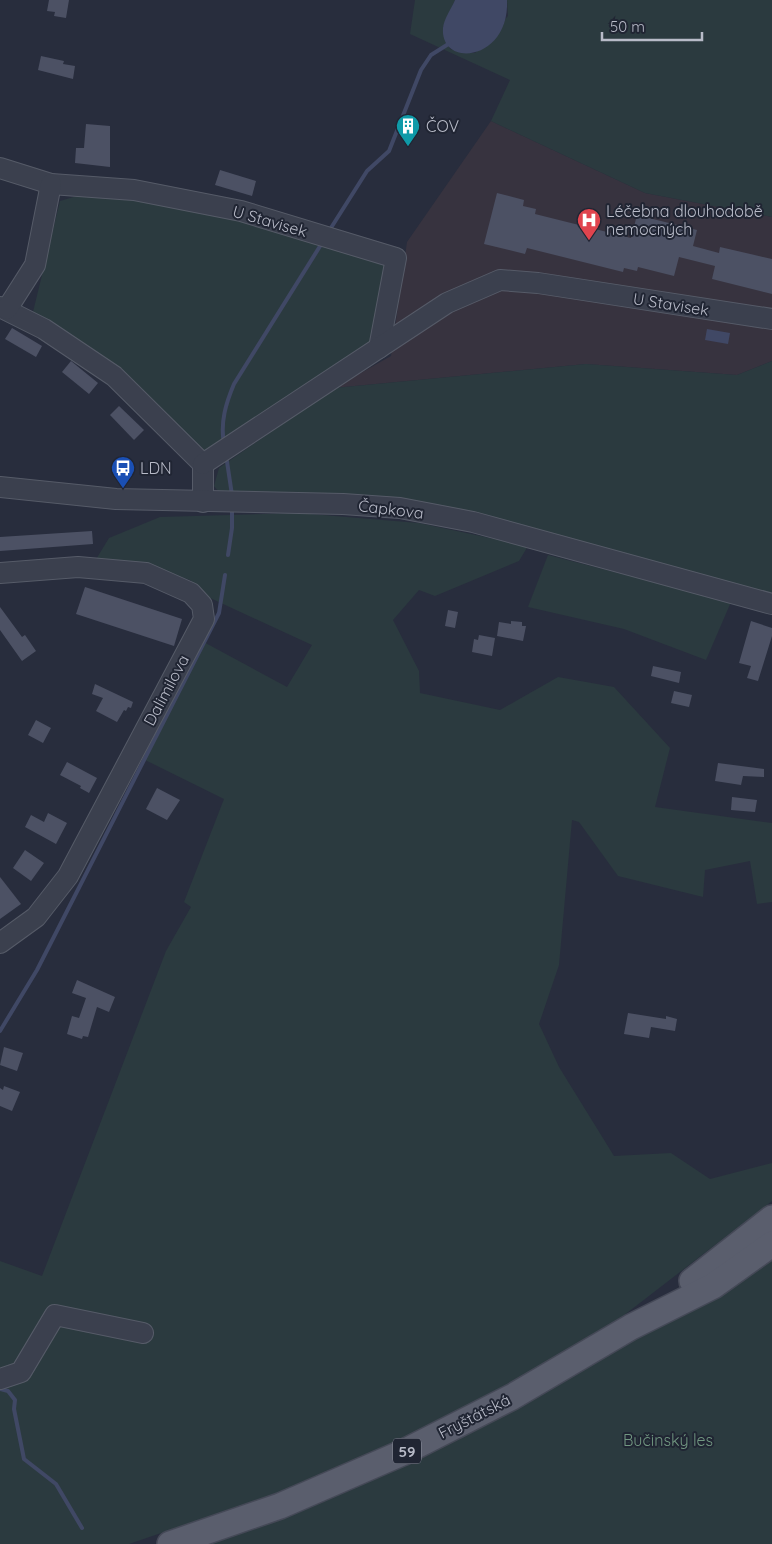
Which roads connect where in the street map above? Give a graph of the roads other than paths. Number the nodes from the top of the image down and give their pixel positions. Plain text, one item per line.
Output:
1 (0, 168) edge
2 (51, 184) junction
3 (3, 308) edge
4 (772, 319) edge
5 (379, 348) junction
6 (203, 464) junction
7 (0, 486) edge
8 (203, 502) junction
9 (0, 574) edge
10 (772, 604) edge
11 (0, 944) edge
12 (772, 1218) edge
13 (772, 1244) edge
14 (631, 1327) junction
15 (143, 1333) dead end
16 (0, 1379) edge
17 (170, 1544) edge

1 - 2 street, U Stavisek
2 - 3 street
2 - 5 street, U Stavisek
3 - 6 street
4 - 5 street, U Stavisek
5 - 6 street, U Stavisek
6 - 8 street
7 - 8 street, Čapkova
8 - 10 street, Čapkova
9 - 11 street, Dalimilova
12 - 14 main road, Fryštátská / 59
13 - 14 main road, Fryštátská / 59
14 - 17 main road, Fryštátská / 59
15 - 16 street

